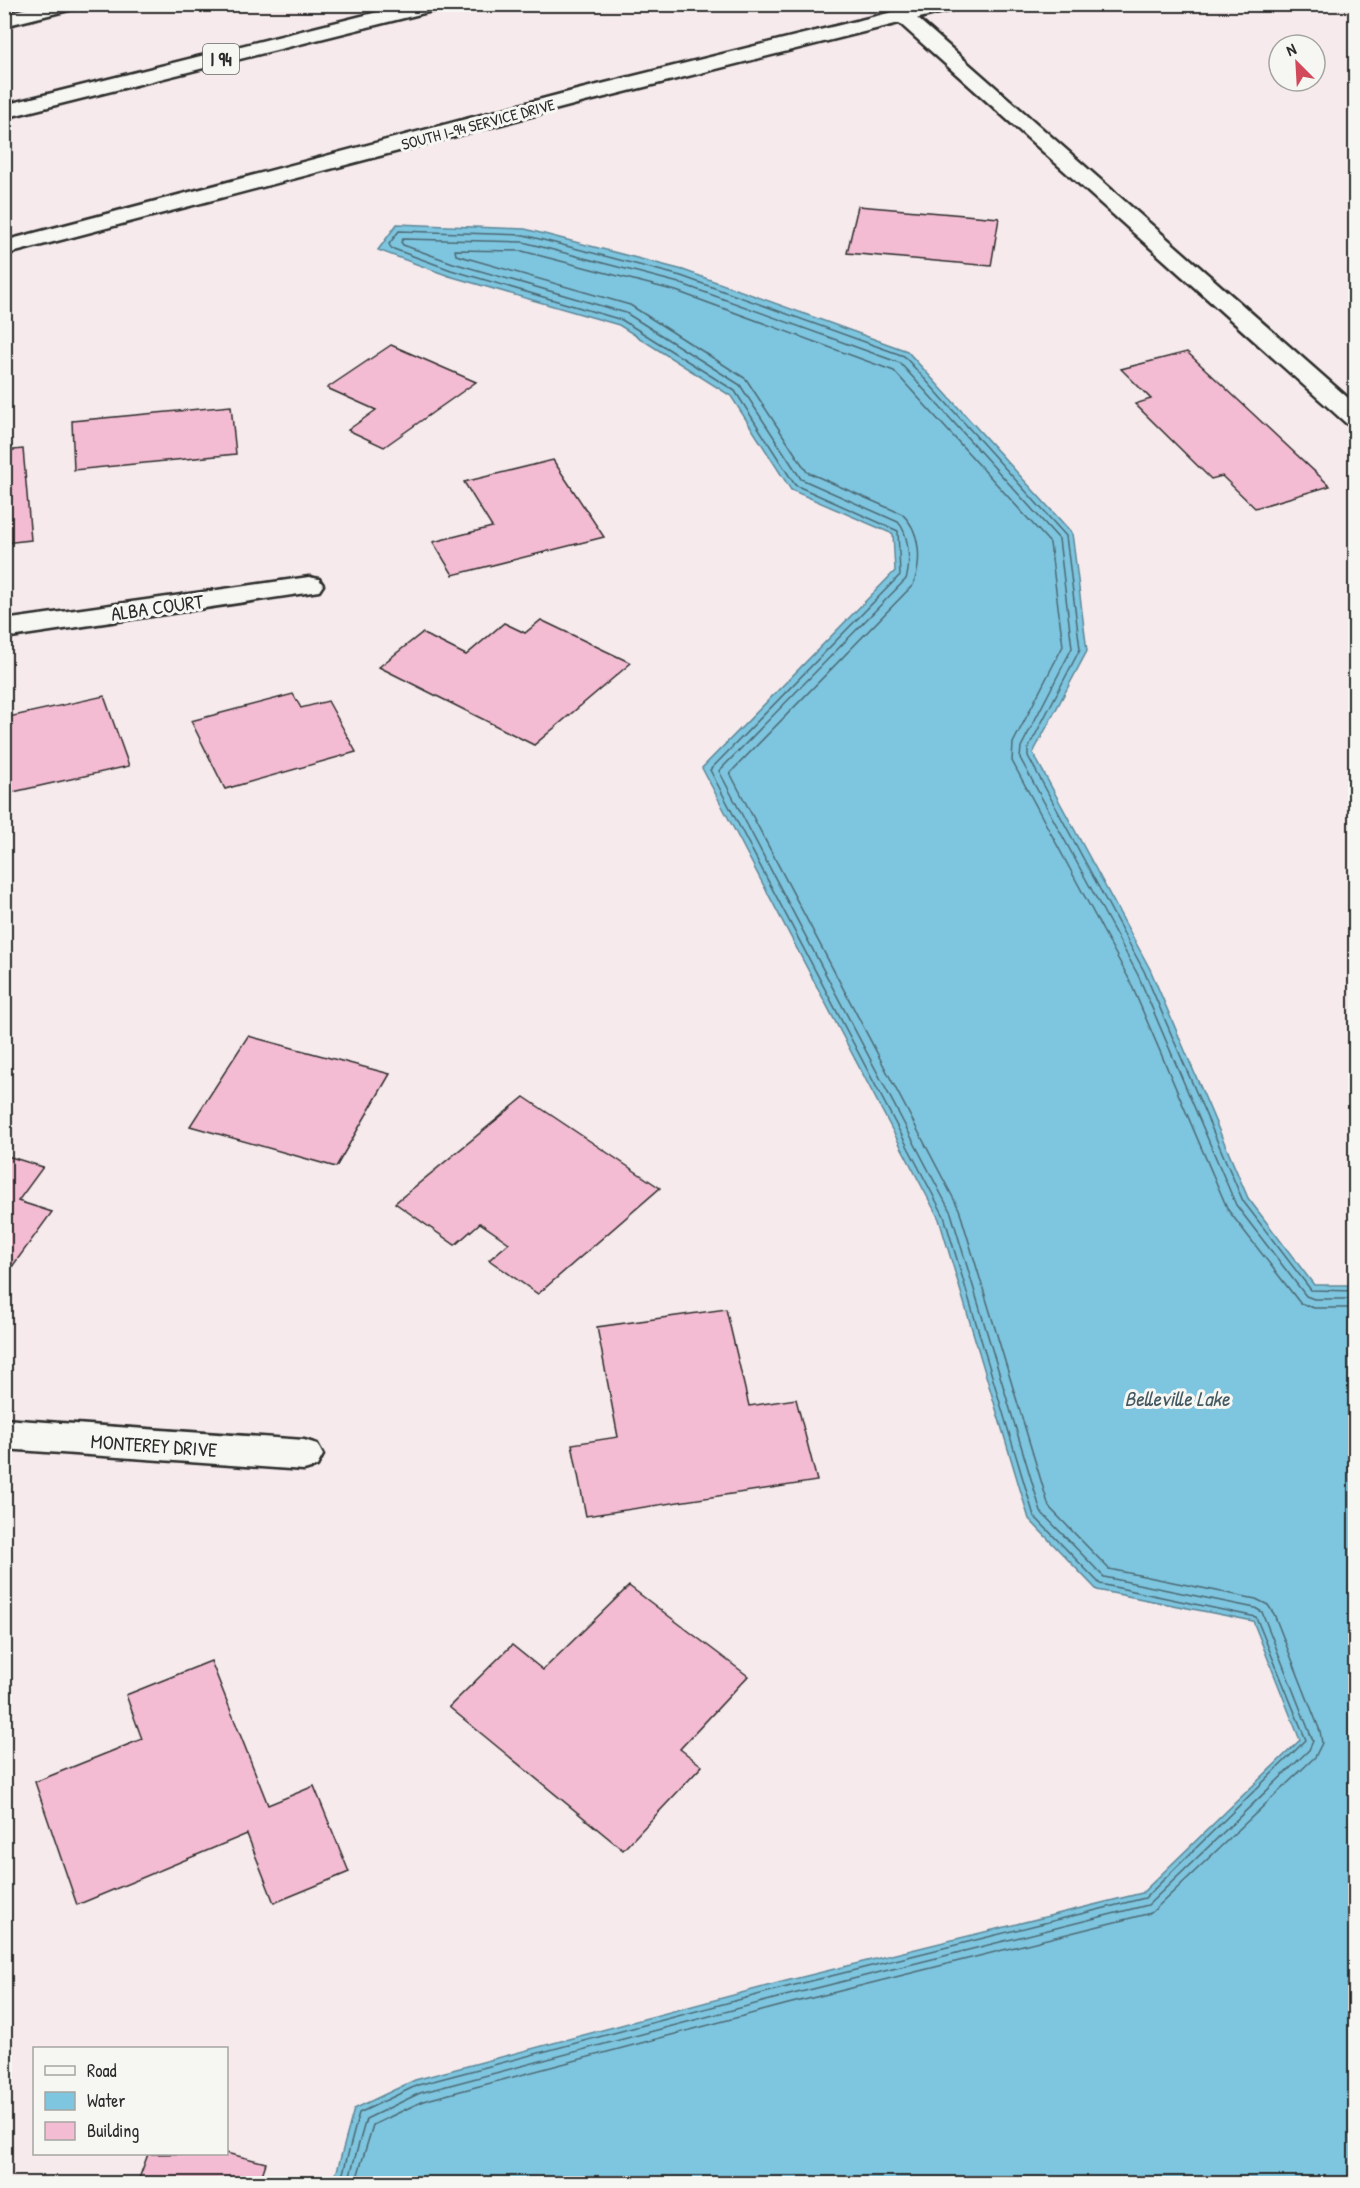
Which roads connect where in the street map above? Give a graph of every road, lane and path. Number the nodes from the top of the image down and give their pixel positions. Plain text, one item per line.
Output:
1 (70, 4) edge
2 (437, 4) edge
3 (952, 4) edge
4 (903, 16) junction
5 (4, 20) edge
6 (4, 112) edge
7 (4, 248) edge
8 (1356, 419) edge
9 (309, 585) dead end
10 (4, 629) edge
11 (4, 1434) edge
12 (304, 1455) dead end

1 - 5 main road
2 - 6 main road, I 94
3 - 4 main road, SOUTH I-94 SERVICE DRIVE
4 - 7 main road, SOUTH I-94 SERVICE DRIVE
4 - 8 main road
9 - 10 main road, ALBA COURT
11 - 12 main road, MONTEREY DRIVE

